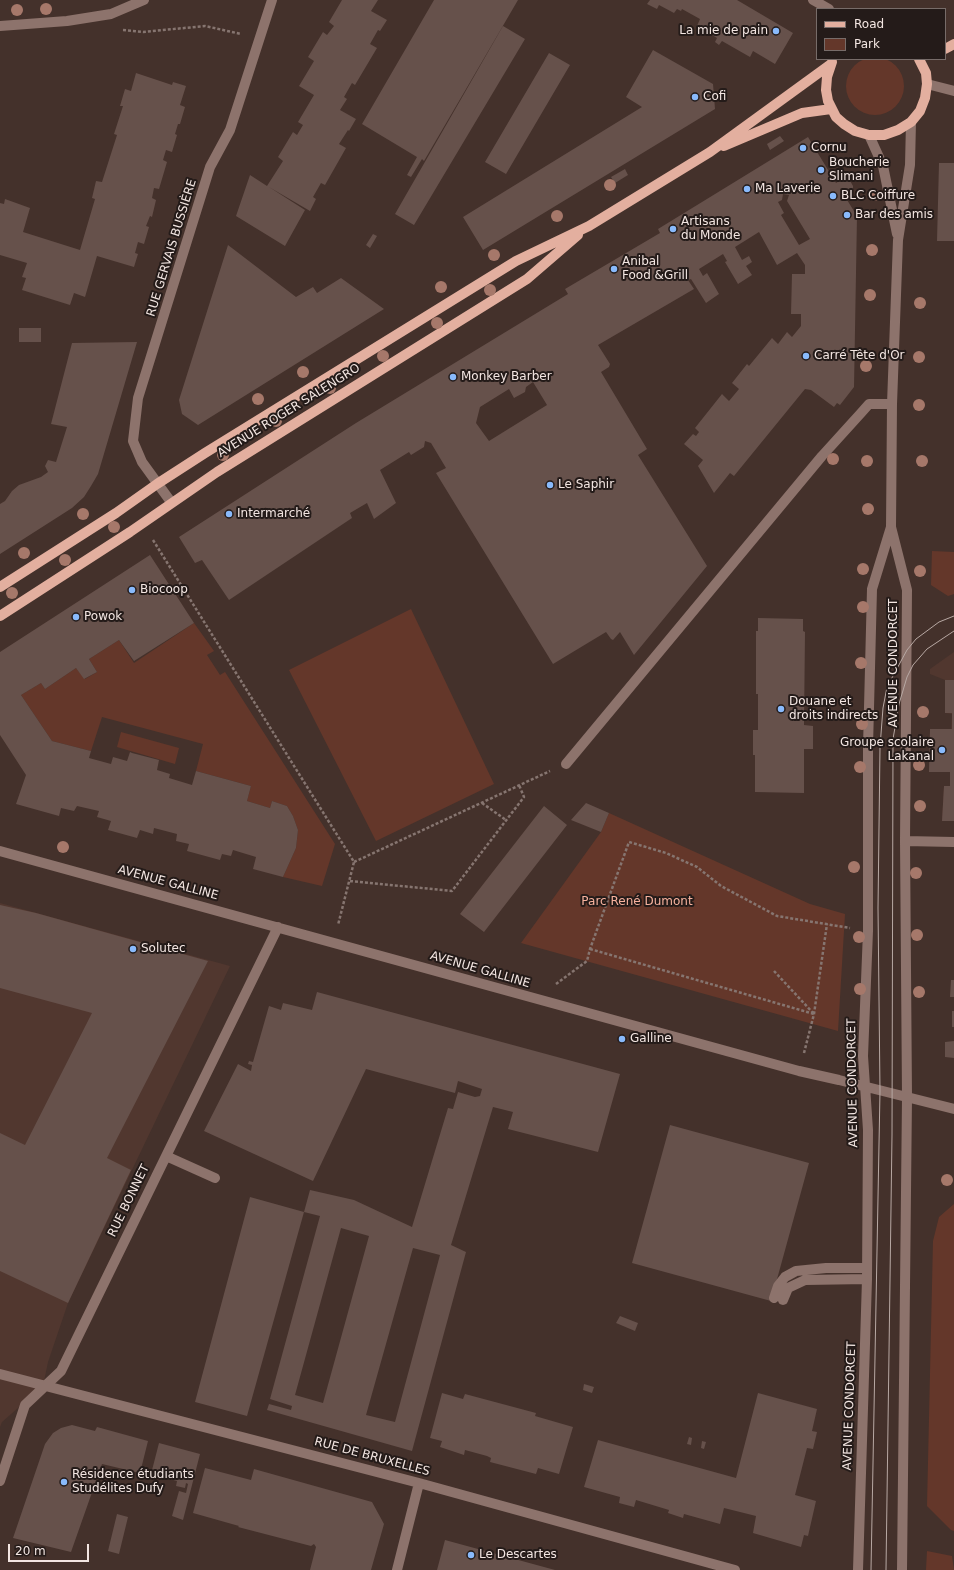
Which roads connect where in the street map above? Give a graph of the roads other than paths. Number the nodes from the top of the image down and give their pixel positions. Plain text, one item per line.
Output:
1 (144, 0) edge
2 (272, 0) edge
3 (813, 0) edge
4 (827, 8) edge
5 (0, 26) edge
6 (922, 60) edge
7 (832, 62) edge
8 (927, 84) junction
9 (954, 90) edge
10 (831, 109) junction
11 (911, 122) junction
12 (868, 135) junction
13 (710, 152) junction
14 (589, 226) junction
15 (898, 240) junction
16 (892, 404) junction
17 (157, 484) junction
18 (170, 502) junction
19 (891, 527) junction
20 (0, 587) edge
21 (0, 616) edge
22 (566, 764) road end
23 (905, 841) junction
24 (954, 842) edge
25 (0, 851) edge
26 (278, 927) junction
27 (866, 1088) junction
28 (907, 1096) junction
29 (954, 1109) edge
30 (166, 1156) junction
31 (215, 1178) dead end
32 (866, 1268) junction
33 (867, 1279) junction
34 (0, 1374) edge
35 (43, 1386) junction
36 (0, 1481) edge
37 (419, 1482) junction
38 (397, 1570) edge
39 (735, 1570) edge
40 (858, 1570) edge
41 (902, 1570) edge

1 - 5 street
2 - 17 street, RUE GERVAIS BUSSIÈRE
3 - 4 street
6 - 8 main road
7 - 10 main road
7 - 13 main road, AVENUE ROGER SALENGRO
8 - 9 street
8 - 11 main road
10 - 12 main road
10 - 13 main road, AVENUE ROGER SALENGRO
11 - 12 main road
11 - 15 street, AVENUE CONDORCET
12 - 15 street, AVENUE CONDORCET
13 - 14 main road, AVENUE ROGER SALENGRO
14 - 17 main road, AVENUE ROGER SALENGRO
14 - 18 main road, AVENUE ROGER SALENGRO
15 - 16 street, AVENUE CONDORCET
16 - 19 street, AVENUE CONDORCET
16 - 22 street
17 - 18 street, RUE GERVAIS BUSSIÈRE
17 - 20 main road, AVENUE ROGER SALENGRO
18 - 21 main road, AVENUE ROGER SALENGRO
19 - 23 street, AVENUE CONDORCET
19 - 27 street, AVENUE CONDORCET
23 - 24 street
23 - 28 street, AVENUE CONDORCET
25 - 26 street, AVENUE GALLINE
26 - 27 street, AVENUE GALLINE
26 - 30 street, RUE BONNET
27 - 28 street, AVENUE GALLINE
27 - 32 street, AVENUE CONDORCET
28 - 29 street, AVENUE GALLINE
28 - 41 street, AVENUE CONDORCET
30 - 31 street
30 - 35 street, RUE BONNET
32 - 33 street, AVENUE CONDORCET
32 - 33 street
33 - 40 street, AVENUE CONDORCET
34 - 35 street, RUE DE BRUXELLES
35 - 36 street, RUE BONNET
35 - 37 street, RUE DE BRUXELLES
37 - 38 street
37 - 39 street, RUE DE BRUXELLES

